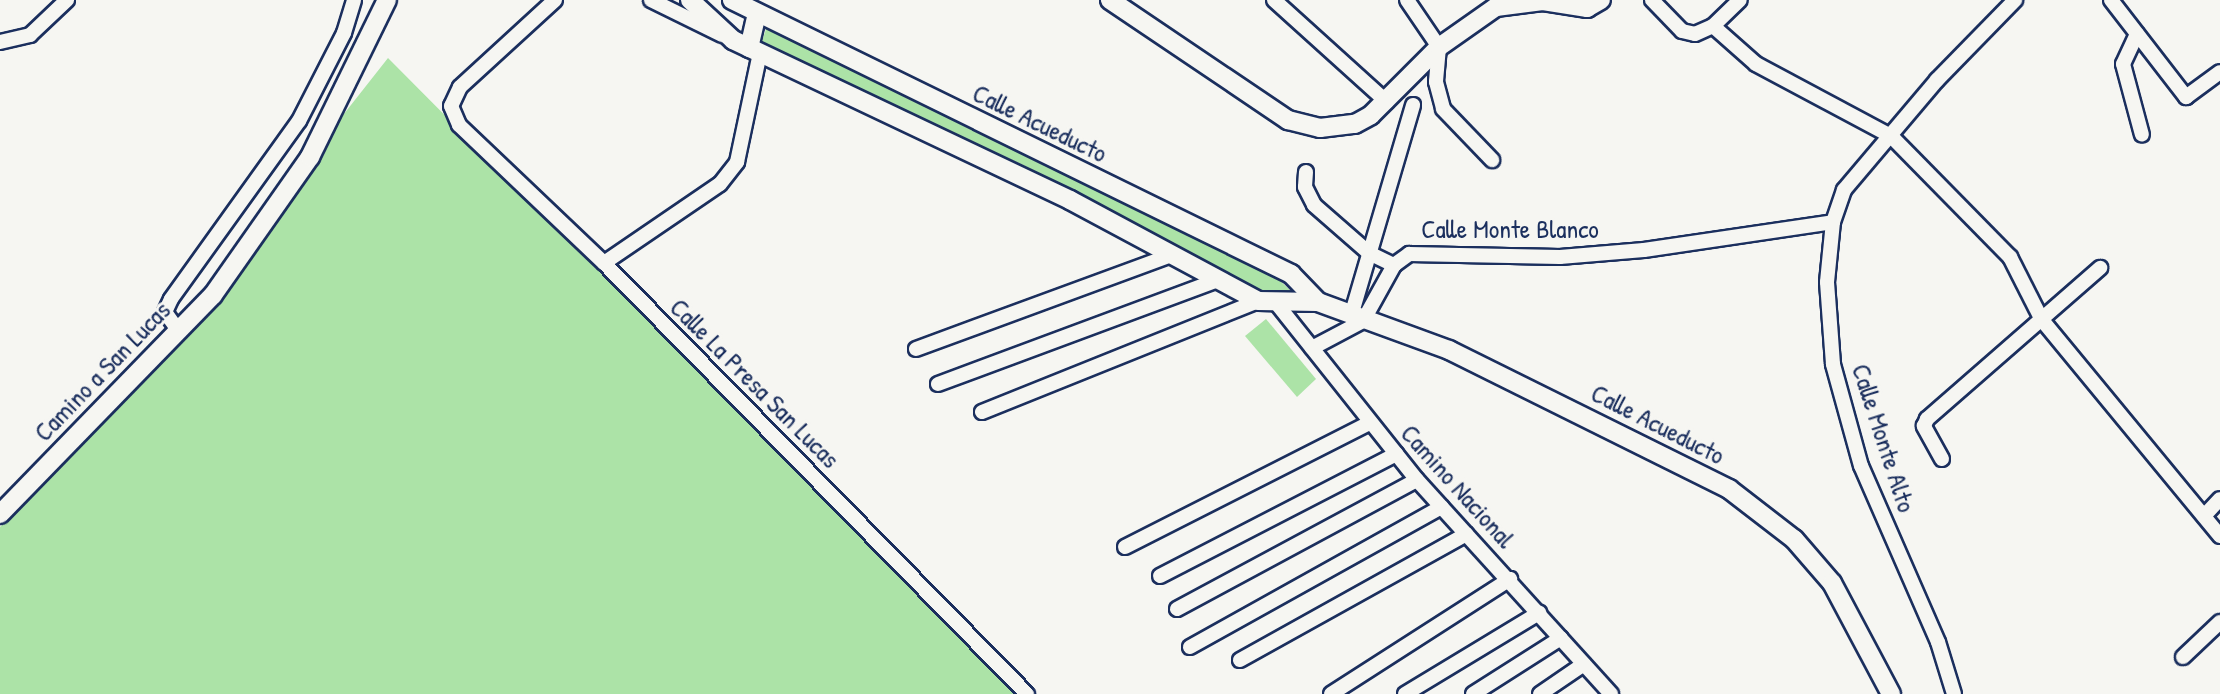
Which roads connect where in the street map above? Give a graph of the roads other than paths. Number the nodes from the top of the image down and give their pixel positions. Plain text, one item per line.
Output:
1 (67, 0) edge
2 (354, 0) edge
3 (387, 0) edge
4 (555, 0) edge
5 (651, 0) edge
6 (690, 0) edge
7 (732, 0) edge
8 (1274, 0) edge
9 (1407, 0) edge
10 (1522, 0) edge
11 (1601, 0) edge
12 (1652, 0) edge
13 (1740, 0) edge
14 (2015, 0) edge
15 (2111, 0) edge
16 (1119, 3) edge
17 (757, 14) junction
18 (1713, 26) junction
19 (2137, 34) junction
20 (0, 42) edge
21 (747, 47) junction
22 (1439, 47) junction
23 (2220, 72) edge
24 (1387, 103) junction
25 (1413, 105) dead end
26 (2142, 135) dead end
27 (1891, 136) junction
28 (1493, 160) dead end
29 (1306, 172) dead end
30 (1833, 222) junction
31 (1369, 253) junction
32 (1172, 255) junction
33 (604, 263) junction
34 (1394, 265) junction
35 (2099, 268) dead end
36 (1220, 279) junction
37 (1258, 301) junction
38 (1318, 302) junction
39 (1277, 304) junction
40 (1357, 318) junction
41 (2042, 320) junction
42 (178, 330) junction
43 (1312, 348) junction
44 (916, 349) dead end
45 (938, 384) dead end
46 (982, 412) dead end
47 (1369, 423) junction
48 (1396, 454) junction
49 (1942, 459) dead end
50 (1417, 480) junction
51 (2220, 499) edge
52 (1442, 507) junction
53 (0, 514) edge
54 (2204, 516) junction
55 (1466, 534) junction
56 (2220, 537) edge
57 (1125, 547) dead end
58 (1160, 576) dead end
59 (1510, 579) junction
60 (1177, 609) dead end
61 (1538, 613) junction
62 (2220, 622) edge
63 (1561, 638) junction
64 (1190, 647) dead end
65 (2183, 657) dead end
66 (1240, 660) dead end
67 (1584, 664) junction
68 (1027, 694) edge
69 (1331, 694) edge
70 (1405, 694) edge
71 (1473, 694) edge
72 (1540, 694) edge
73 (1611, 694) edge
74 (1891, 694) edge
75 (1954, 694) edge

1 - 20 street
2 - 42 street
3 - 42 street, Camino a San Lucas
4 - 33 street, Calle La Presa San Lucas
5 - 21 street, Calle Acueducto
6 - 21 street, Calle Acueducto
7 - 17 street, Calle Acueducto
8 - 24 street
9 - 22 street
10 - 11 street
10 - 22 street
12 - 18 street
13 - 18 street
14 - 27 street, Calle Monte Alto
15 - 19 street
16 - 24 street
17 - 21 street
17 - 38 street, Calle Acueducto
18 - 27 street
19 - 23 street
19 - 26 street
21 - 32 street, Calle Acueducto
21 - 33 street
22 - 24 street
22 - 28 street
25 - 31 street
27 - 30 street, Calle Monte Alto
27 - 41 street
29 - 31 street
30 - 34 street, Calle Monte Blanco
30 - 75 street, Calle Monte Alto
31 - 34 street
31 - 40 street
32 - 36 street, Calle Acueducto
32 - 44 street
33 - 68 street, Calle La Presa San Lucas
34 - 40 street, Calle Monte Blanco
35 - 41 street
36 - 37 street, Calle Acueducto
36 - 45 street
37 - 39 street, Calle Acueducto
37 - 46 street
38 - 39 street, Calle Acueducto
38 - 40 street, Calle Acueducto
39 - 43 street, Camino Nacional
40 - 43 street
40 - 74 street, Calle Acueducto
41 - 49 street
41 - 54 street
42 - 53 street, Camino a San Lucas
43 - 47 street, Camino Nacional
47 - 48 street, Camino Nacional
47 - 57 street
48 - 50 street, Camino Nacional
48 - 58 street
50 - 52 street, Camino Nacional
50 - 60 street
51 - 54 street
52 - 55 street, Camino Nacional
52 - 64 street
54 - 56 street
55 - 59 street, Camino Nacional
55 - 66 street
59 - 61 street, Camino Nacional
59 - 69 street
61 - 63 street, Camino Nacional
61 - 70 street
62 - 65 street
63 - 67 street, Camino Nacional
63 - 71 street
67 - 72 street
67 - 73 street, Camino Nacional

